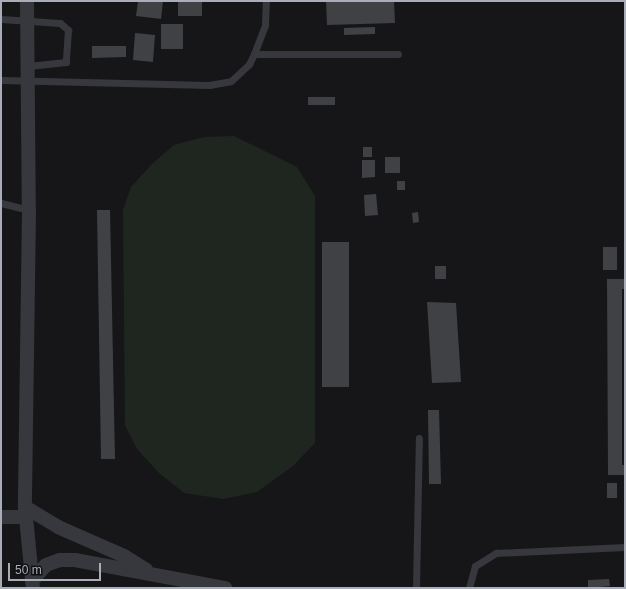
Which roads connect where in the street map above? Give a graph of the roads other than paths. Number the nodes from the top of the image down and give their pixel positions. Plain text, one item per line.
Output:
1 (27, 1) edge
2 (266, 1) edge
3 (1, 19) edge
4 (27, 20) junction
5 (254, 54) junction
6 (398, 54) dead end
7 (28, 66) junction
8 (1, 80) edge
9 (29, 82) junction
10 (1, 203) edge
11 (28, 210) junction
12 (419, 438) dead end
13 (26, 512) junction
14 (1, 517) edge
15 (625, 547) edge
16 (149, 573) junction
17 (33, 584) edge
18 (225, 588) edge
19 (416, 588) edge
20 (469, 588) edge

1 - 4 street
2 - 5 lane
3 - 4 lane
4 - 7 street
4 - 7 lane
5 - 6 lane
5 - 9 lane
7 - 9 street
8 - 9 lane
9 - 11 street
10 - 11 lane
11 - 13 street
12 - 19 lane
13 - 14 street
13 - 16 street
13 - 17 street
15 - 20 lane
16 - 17 street
16 - 18 street

